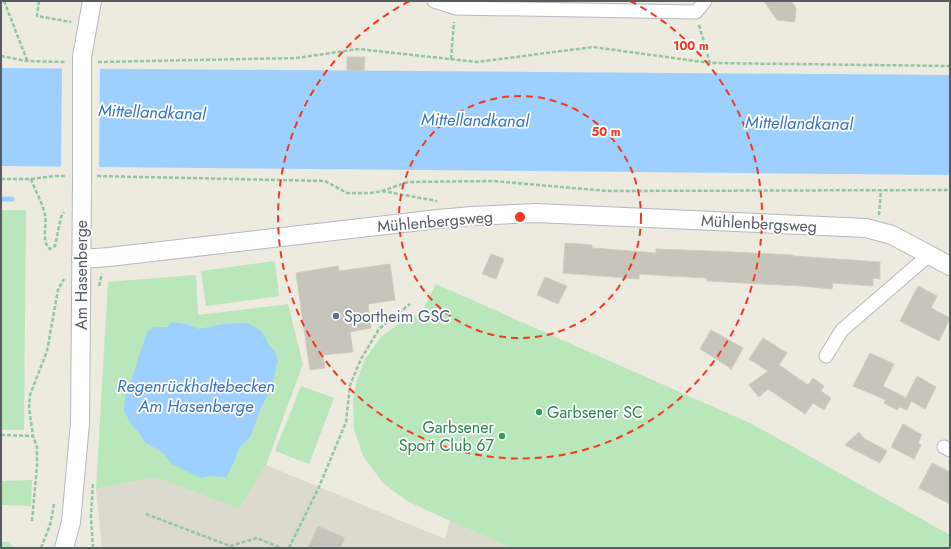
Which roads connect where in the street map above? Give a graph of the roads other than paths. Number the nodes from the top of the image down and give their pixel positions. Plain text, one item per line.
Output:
1 (92, 1) edge
2 (434, 1) edge
3 (705, 1) edge
4 (929, 255) junction
5 (81, 259) junction
6 (950, 266) edge
7 (826, 356) dead end
8 (64, 548) edge

1 - 5 street, Am Hasenberge, bridge
2 - 3 street
4 - 5 street, Mühlenbergsweg
4 - 6 street, Mühlenbergsweg
4 - 7 street
5 - 8 street, Am Hasenberge

